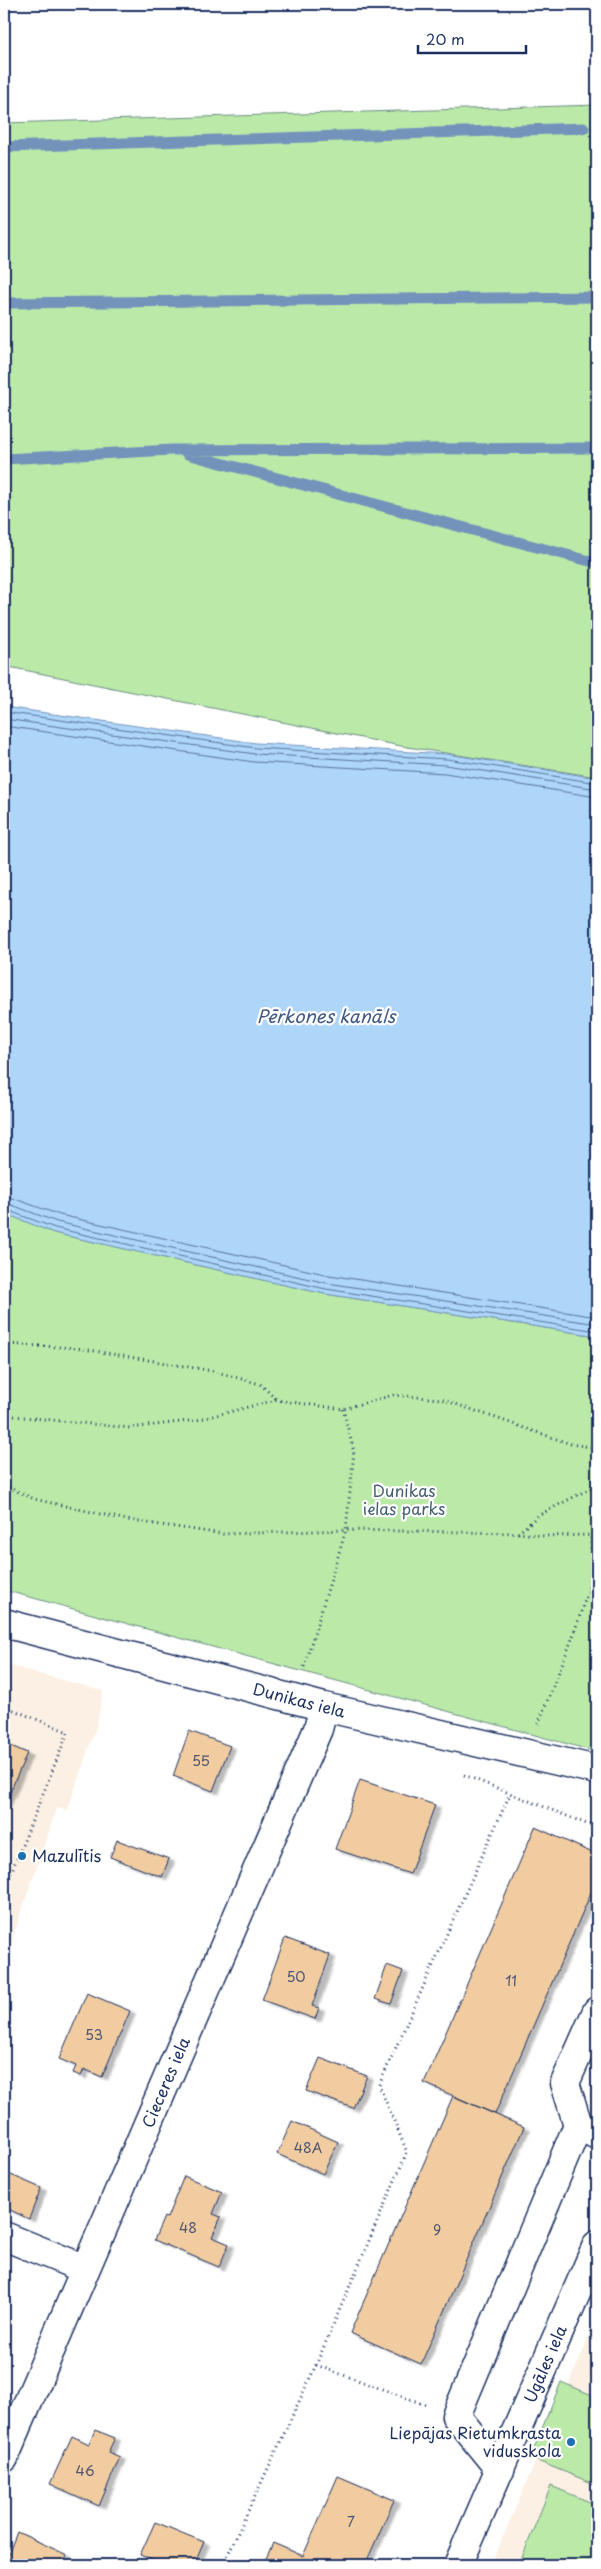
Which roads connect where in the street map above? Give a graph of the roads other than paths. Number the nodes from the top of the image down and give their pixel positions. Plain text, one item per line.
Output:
1 (4, 1622) edge
2 (324, 1707) junction
3 (597, 1770) edge
4 (597, 2011) edge
5 (588, 2130) edge
6 (4, 2236) edge
7 (597, 2245) edge
8 (85, 2269) junction
9 (4, 2458) edge
10 (500, 2470) junction
11 (458, 2565) edge

1 - 2 street, Dunikas iela
2 - 3 street, Dunikas iela
2 - 8 street, Cieceres iela
4 - 5 street
5 - 10 street
6 - 8 street
7 - 10 street, Ugāles iela
8 - 9 street, Cieceres iela
10 - 11 street, Ugāles iela

